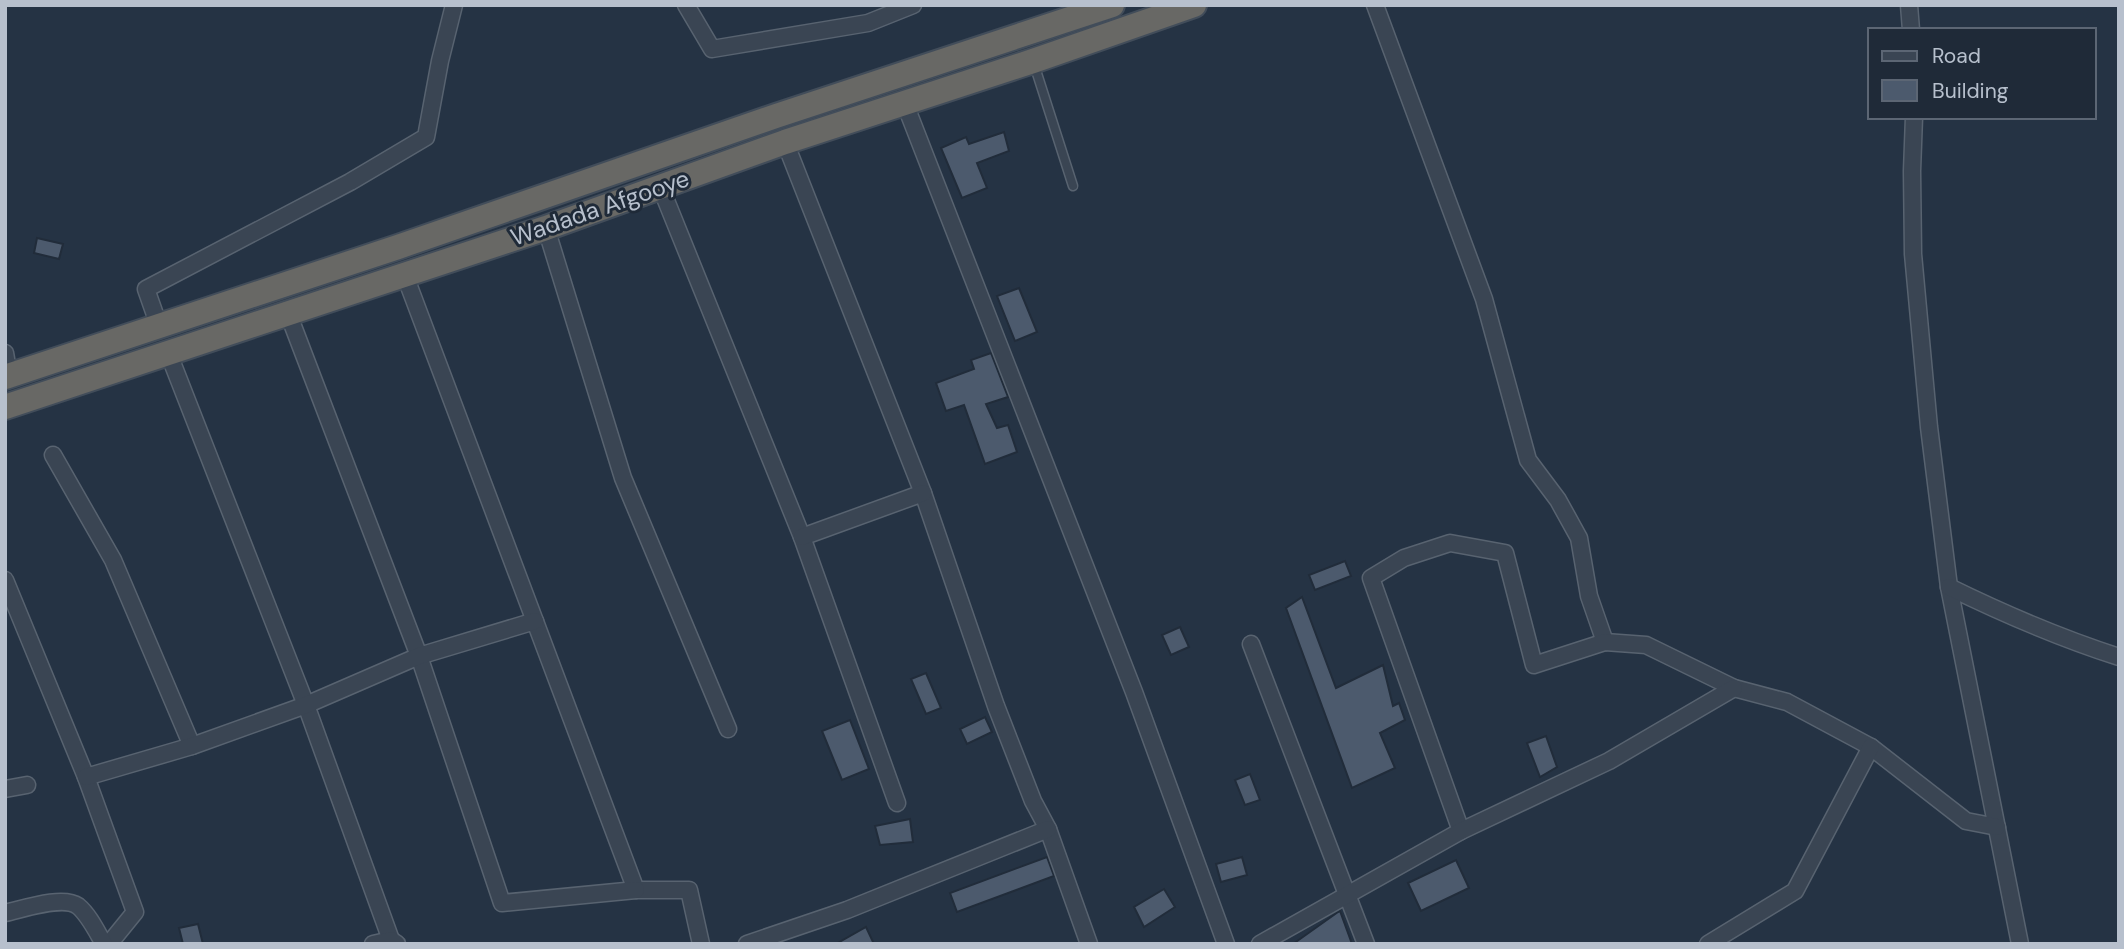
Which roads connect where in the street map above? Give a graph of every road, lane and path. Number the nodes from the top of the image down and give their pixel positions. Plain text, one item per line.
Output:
1 (454, 5) edge
2 (685, 5) edge
3 (913, 5) edge
4 (1112, 5) edge
5 (1194, 5) edge
6 (1376, 5) edge
7 (1909, 5) edge
8 (1911, 28) edge
9 (1033, 61) junction
10 (905, 104) junction
11 (1915, 125) edge
12 (785, 142) junction
13 (1073, 186) dead end
14 (661, 188) junction
15 (546, 228) junction
16 (404, 273) junction
17 (288, 313) junction
18 (159, 326) junction
19 (168, 352) junction
20 (7, 369) edge
21 (5, 407) edge
22 (53, 455) dead end
23 (923, 493) junction
24 (803, 537) junction
25 (5, 580) edge
26 (1949, 587) junction
27 (535, 621) junction
28 (1605, 642) junction
29 (1251, 644) dead end
30 (419, 656) junction
31 (2119, 657) edge
32 (1734, 688) junction
33 (306, 705) junction
34 (728, 729) dead end
35 (192, 746) junction
36 (1871, 747) junction
37 (86, 777) junction
38 (27, 785) dead end
39 (5, 789) edge
40 (897, 803) dead end
41 (1997, 827) junction
42 (1048, 829) junction
43 (1461, 831) junction
44 (636, 890) junction
45 (1348, 895) junction
46 (5, 913) edge
47 (394, 942) edge
48 (107, 944) edge
49 (373, 944) edge
50 (701, 944) edge
51 (747, 944) edge
52 (1089, 944) edge
53 (1226, 944) edge
54 (1260, 944) edge
55 (1366, 944) edge
56 (1708, 944) edge
57 (2020, 944) edge

1 - 18 street
2 - 3 street
4 - 18 highway, Wadada Afgooye
5 - 9 highway, Wadada Afgooye
6 - 28 street
7 - 8 street
9 - 10 highway, Wadada Afgooye
9 - 13 lane
10 - 12 highway, Wadada Afgooye
10 - 53 street
11 - 26 street
12 - 14 highway, Wadada Afgooye
12 - 23 street
14 - 15 highway, Wadada Afgooye
14 - 24 street
15 - 16 highway, Wadada Afgooye
15 - 34 street
16 - 17 highway, Wadada Afgooye
16 - 27 street
17 - 19 highway, Wadada Afgooye
17 - 30 street
18 - 20 highway, Wadada Afgooye
19 - 21 highway, Wadada Afgooye
19 - 33 street
22 - 35 street
23 - 24 street
23 - 42 street
24 - 40 street
25 - 37 street
26 - 31 street
26 - 41 street
27 - 30 street
27 - 44 street
28 - 32 street
28 - 43 street
29 - 45 street
30 - 33 street
30 - 44 street
32 - 36 street
32 - 43 street
33 - 35 street
33 - 47 street
35 - 37 street
36 - 41 street
36 - 56 street
37 - 48 street
38 - 39 street
41 - 57 street
42 - 51 street
42 - 52 street
43 - 45 street
44 - 50 street
45 - 54 street
45 - 55 street
46 - 48 street
47 - 49 street

